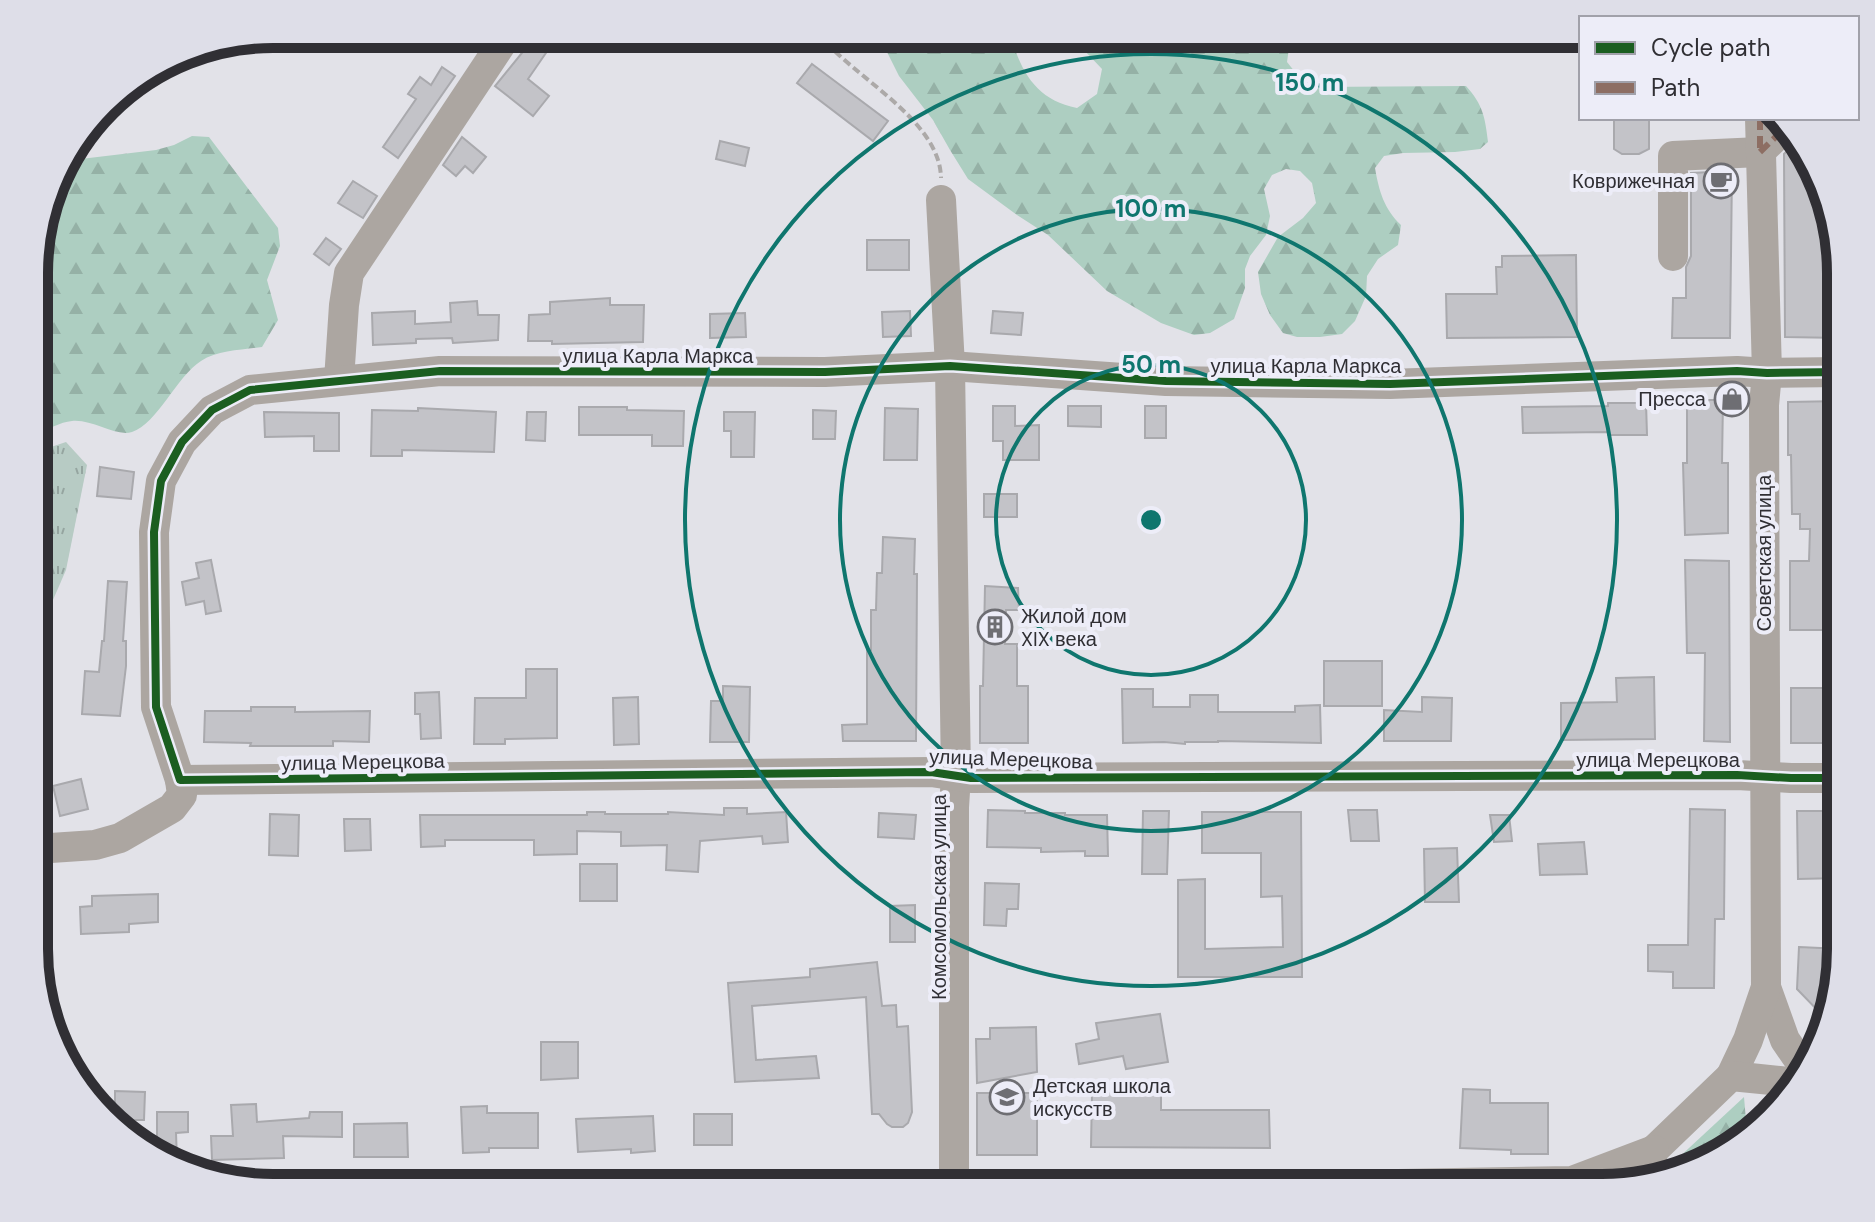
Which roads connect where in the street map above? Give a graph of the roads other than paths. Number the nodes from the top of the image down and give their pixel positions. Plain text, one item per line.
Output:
1 (499, 48) edge
2 (1760, 120) edge
3 (1779, 134) edge
4 (1760, 152) junction
5 (941, 200) road end
6 (1673, 256) dead end
7 (950, 366) junction
8 (1827, 372) edge
9 (1767, 373) junction
10 (339, 380) junction
11 (956, 776) junction
12 (1764, 777) junction
13 (1827, 778) edge
14 (180, 780) junction
15 (48, 848) edge
16 (1766, 987) junction
17 (1798, 1059) edge
18 (1731, 1076) junction
19 (1783, 1081) edge
20 (1650, 1164) edge
21 (954, 1174) edge
22 (1614, 1174) edge

1 - 10 street
2 - 4 street, Советская улица
3 - 4 street
4 - 6 street
4 - 9 street, Советская улица
5 - 7 street, Комсомольская улица
7 - 9 street, улица Карла Маркса
7 - 10 street, улица Карла Маркса
7 - 11 street, Комсомольская улица
8 - 9 street, улица Карла Маркса
9 - 12 street, Советская улица
10 - 14 street, улица Карла Маркса
11 - 12 street, улица Мерецкова
11 - 14 street, улица Мерецкова
11 - 21 street, Комсомольская улица
12 - 13 street, улица Мерецкова
12 - 16 street, Советская улица
14 - 15 street
16 - 17 street, Советская улица
16 - 18 street, Советская улица
18 - 19 street
18 - 20 street
20 - 22 street

